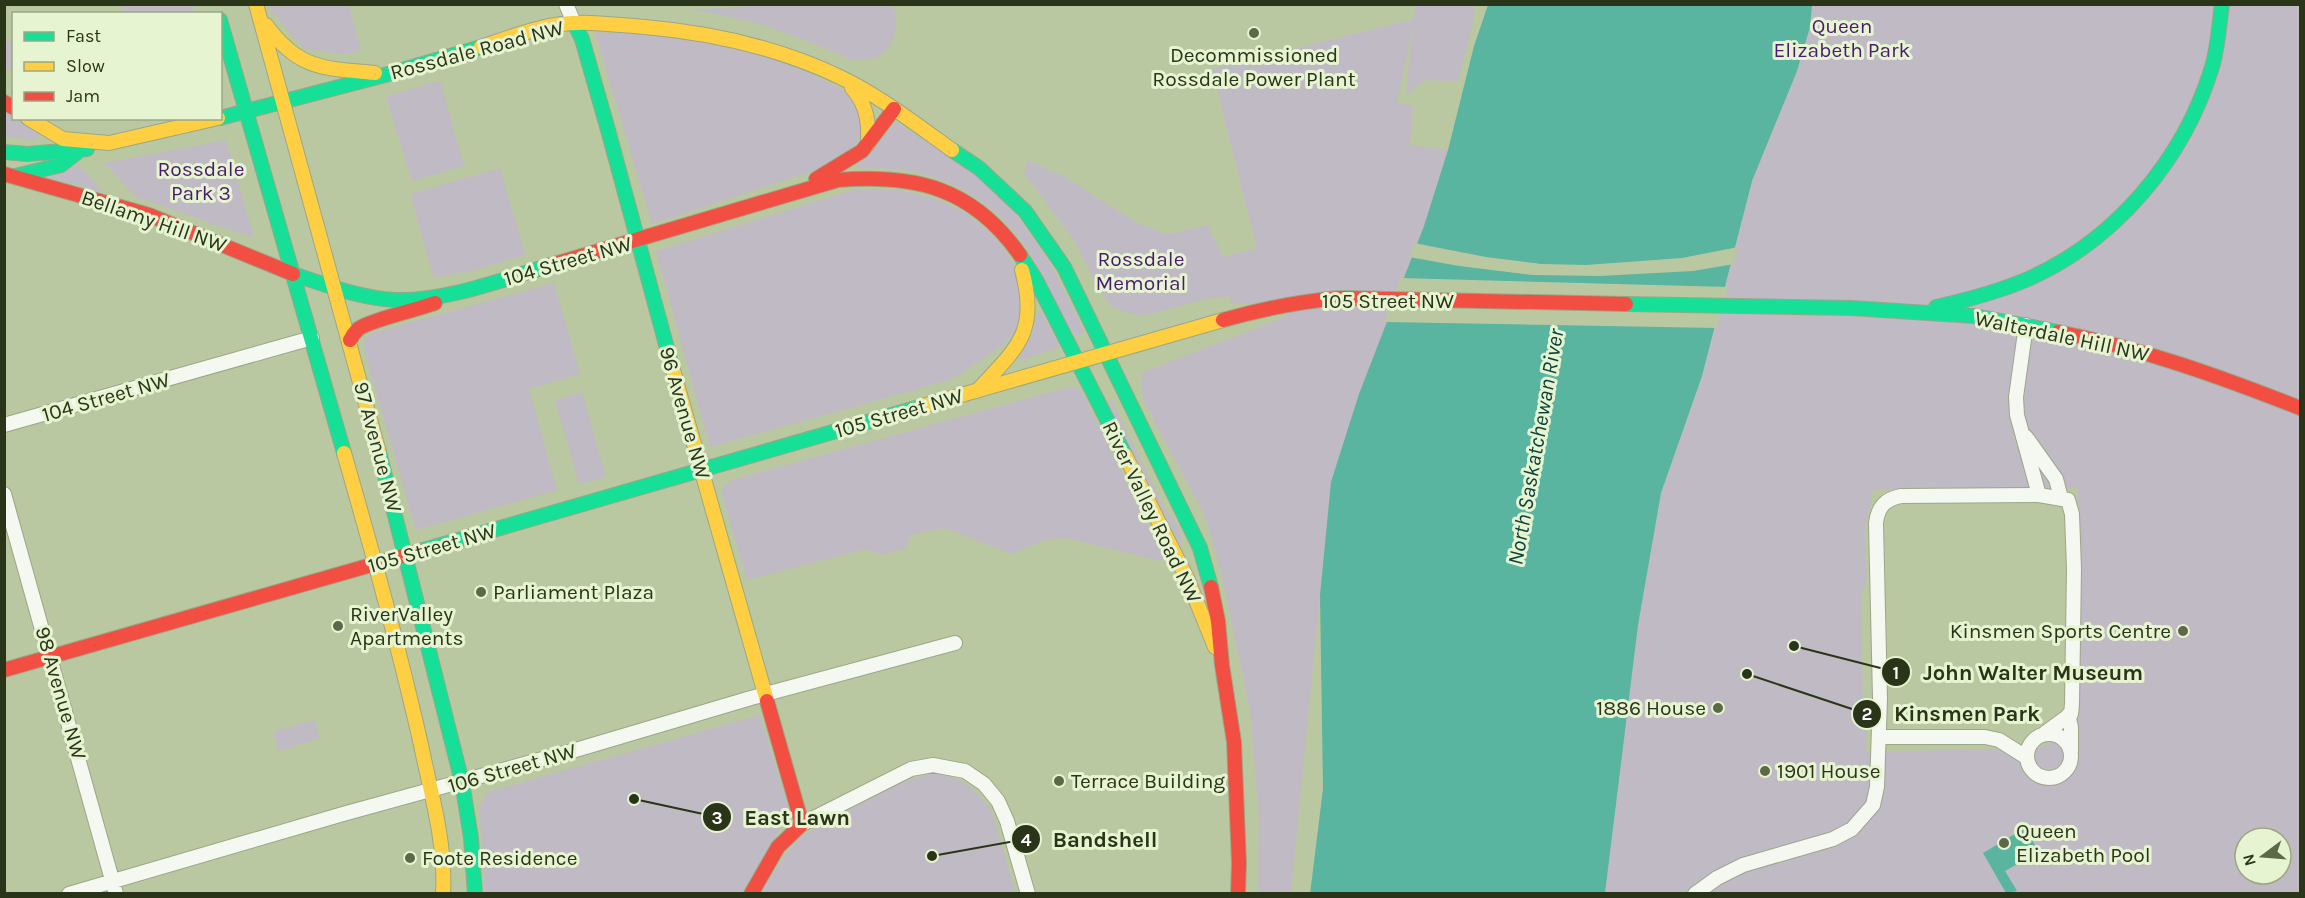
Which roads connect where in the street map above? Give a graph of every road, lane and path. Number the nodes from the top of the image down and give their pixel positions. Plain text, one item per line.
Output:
1 (566, 4) edge
2 (2222, 4) edge
3 (257, 9) edge
4 (574, 23) junction
5 (222, 27) edge
6 (385, 75) junction
7 (844, 79) junction
8 (284, 102) junction
9 (894, 109) junction
10 (247, 111) junction
11 (222, 117) edge
12 (31, 120) edge
13 (210, 120) edge
14 (109, 143) junction
15 (868, 144) junction
16 (79, 151) junction
17 (4, 152) edge
18 (8, 177) edge
19 (45, 186) junction
20 (4, 190) edge
21 (797, 191) junction
22 (637, 240) junction
23 (1013, 243) junction
24 (294, 274) junction
25 (334, 288) junction
26 (464, 291) junction
27 (1814, 308) joint
28 (1911, 311) junction
29 (2026, 325) junction
30 (312, 338) junction
31 (350, 340) junction
32 (1106, 354) junction
33 (1077, 362) junction
34 (977, 391) junction
35 (2301, 408) edge
36 (4, 425) edge
37 (2022, 431) junction
38 (701, 470) junction
39 (4, 494) edge
40 (2039, 495) junction
41 (2061, 498) junction
42 (406, 555) junction
43 (376, 564) junction
44 (955, 643) dead end
45 (51, 657) junction
46 (1222, 665) junction
47 (4, 670) edge
48 (766, 694) junction
49 (2068, 715) junction
50 (2046, 733) junction
51 (1879, 737) junction
52 (2071, 753) junction
53 (2026, 757) junction
54 (462, 782) junction
55 (432, 791) junction
56 (802, 824) junction
57 (114, 887) edge
58 (69, 894) edge
59 (443, 894) edge
60 (475, 894) edge
61 (752, 894) edge
62 (1028, 894) edge
63 (1238, 894) edge
64 (1695, 894) edge

1 - 4 street, 96 Avenue NW
2 - 28 main road
3 - 6 main road
3 - 8 main road, 97 Avenue NW
4 - 6 main road, Rossdale Road NW
4 - 7 main road, Rossdale Road NW
4 - 22 main road, 96 Avenue NW
5 - 10 main road, 97 Avenue NW
6 - 8 main road, Rossdale Road NW
7 - 9 main road, Rossdale Road NW
7 - 15 main road
8 - 10 main road, Rossdale Road NW
8 - 25 main road, 97 Avenue NW
9 - 15 main road
9 - 32 main road, Rossdale Road NW
10 - 11 main road, Rossdale Road NW
10 - 24 main road, 97 Avenue NW
12 - 14 main road, Rossdale Road NW
13 - 14 main road, Rossdale Road NW
14 - 16 main road
15 - 21 main road
16 - 17 main road
16 - 18 main road
18 - 19 main road, Bellamy Hill NW
19 - 20 main road
19 - 24 main road, Bellamy Hill NW
21 - 22 main road, 104 Street NW
21 - 23 main road
22 - 26 main road, 104 Street NW
22 - 38 main road, 96 Avenue NW
23 - 33 main road
23 - 34 main road
24 - 25 main road, Bellamy Hill NW
24 - 30 main road, 97 Avenue NW
25 - 26 main road, 104 Street NW
25 - 31 main road, 97 Avenue NW
26 - 31 main road
27 - 28 main road, Walterdale Hill NW
27 - 32 main road, 105 Street NW
28 - 29 main road, Walterdale Hill NW
29 - 35 main road, Walterdale Hill NW
29 - 37 street
30 - 36 street, 104 Street NW
30 - 43 main road, 97 Avenue NW
31 - 42 main road, 97 Avenue NW
32 - 33 main road, 105 Street NW
32 - 46 main road, River Valley Road NW
33 - 34 main road, 105 Street NW
33 - 46 main road, River Valley Road NW
34 - 38 main road, 105 Street NW
37 - 40 street
37 - 41 street
38 - 42 main road, 105 Street NW
38 - 48 main road, 96 Avenue NW
39 - 45 street, 98 Avenue NW
40 - 41 street
40 - 51 street
41 - 49 street
42 - 43 main road, 105 Street NW
42 - 54 main road, 97 Avenue NW
43 - 45 main road, 105 Street NW
43 - 55 main road, 97 Avenue NW
44 - 48 street, 106 Street NW
45 - 47 main road, 105 Street NW
45 - 57 street, 98 Avenue NW
46 - 63 main road, River Valley Road NW
48 - 54 street, 106 Street NW
48 - 56 main road, 96 Avenue NW
49 - 50 street
49 - 52 street
50 - 52 street
50 - 53 street
51 - 53 street
51 - 64 street
52 - 53 street
54 - 55 street, 106 Street NW
54 - 60 main road, 97 Avenue NW
55 - 57 street, 106 Street NW
55 - 59 main road, 97 Avenue NW
56 - 61 main road
56 - 62 street
57 - 58 street, 106 Street NW

